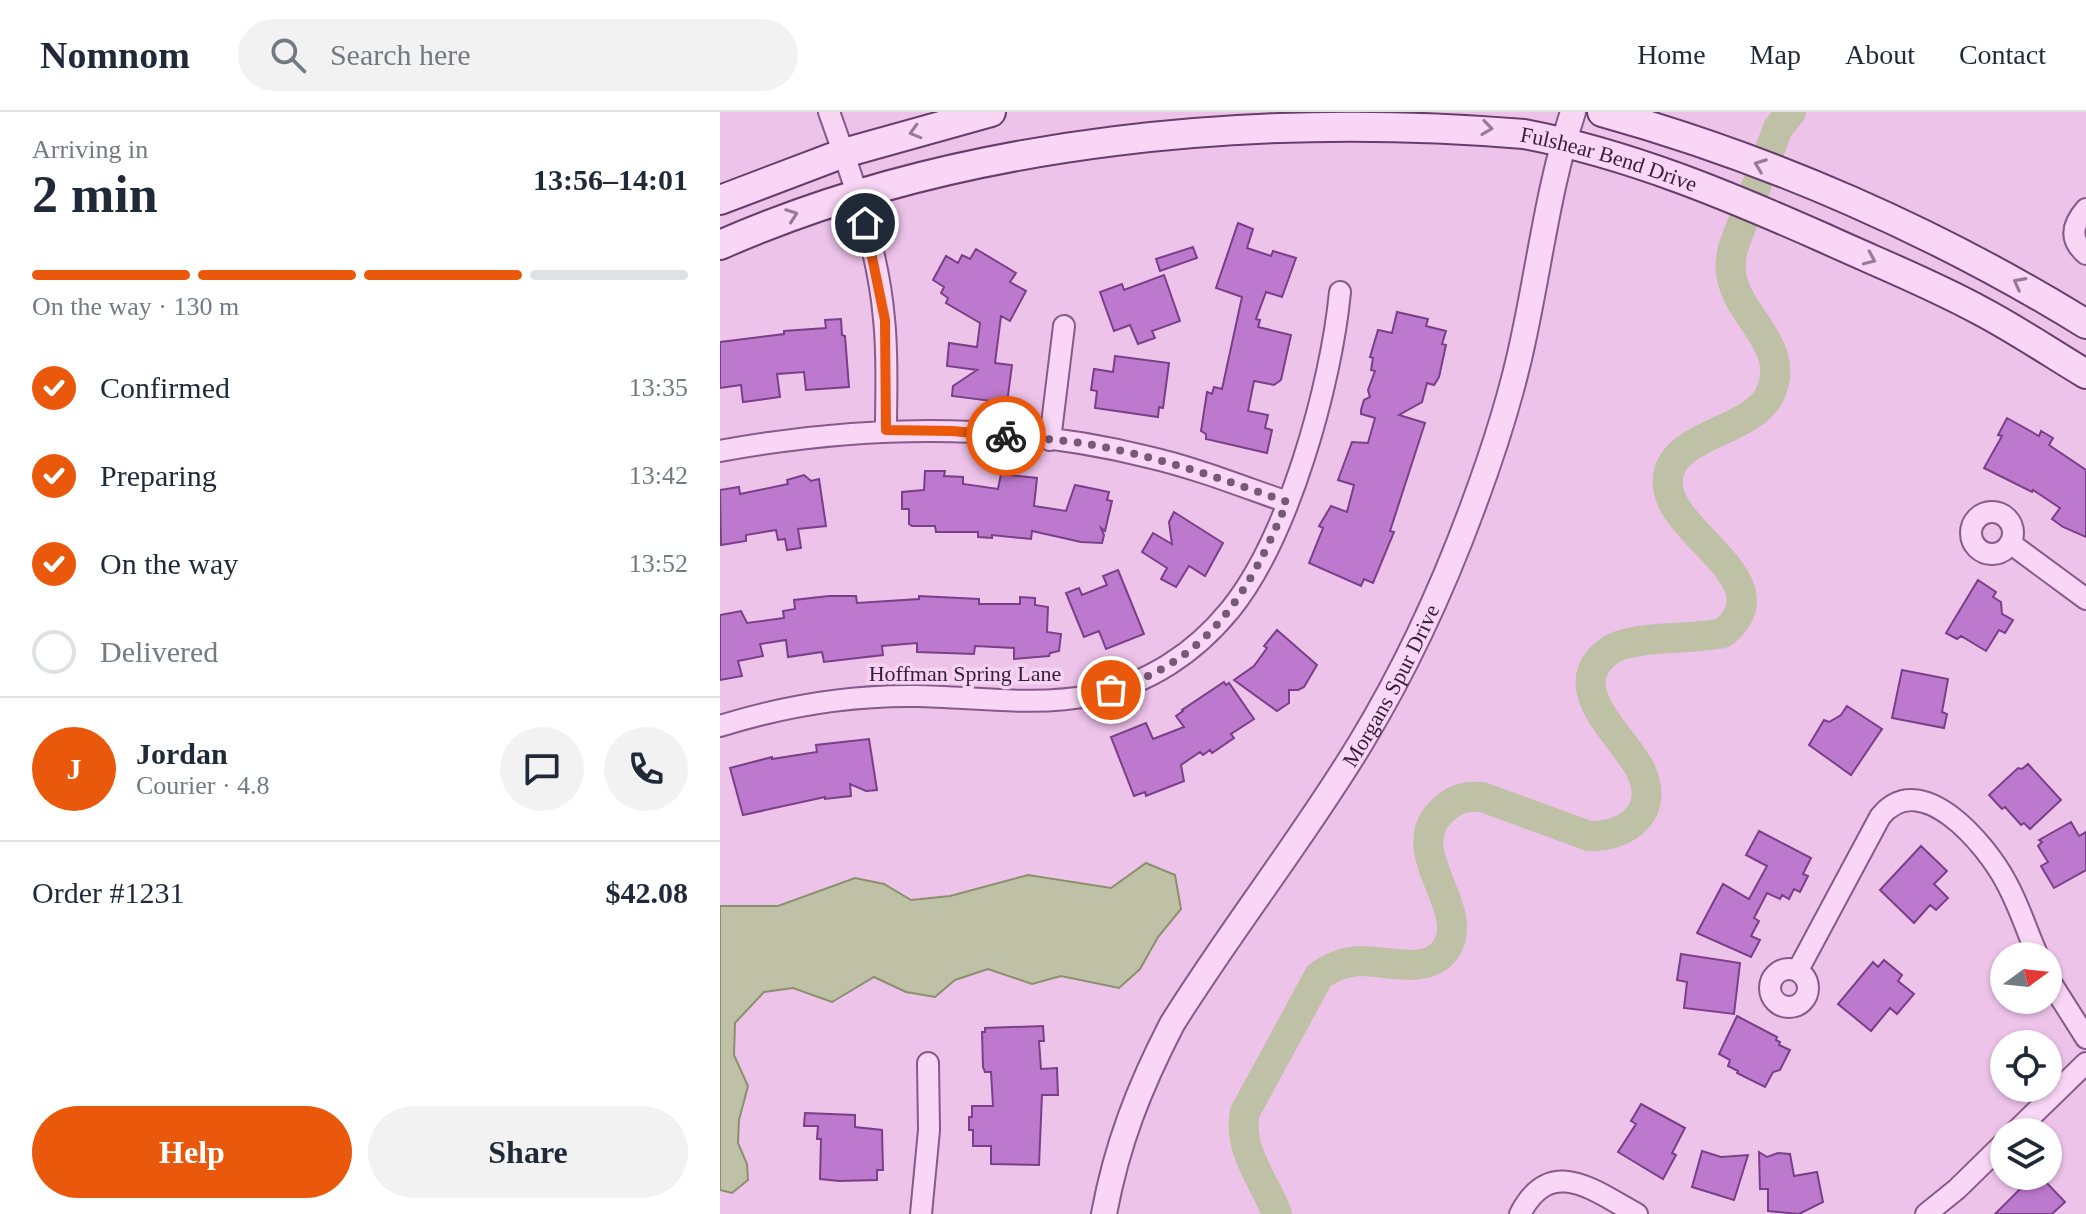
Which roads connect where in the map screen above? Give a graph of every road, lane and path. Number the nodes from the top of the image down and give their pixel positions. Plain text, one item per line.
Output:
1 (829, 112) edge
2 (991, 112) edge
3 (1573, 112) edge
4 (1602, 112) edge
5 (1563, 142) junction
6 (844, 153) junction
7 (857, 193) junction
8 (720, 200) edge
9 (2086, 209) edge
10 (720, 245) edge
11 (2086, 254) edge
12 (1340, 292) dead end
13 (2086, 324) edge
14 (1064, 326) dead end
15 (2086, 374) edge
16 (886, 430) junction
17 (1050, 440) junction
18 (720, 451) edge
19 (1287, 502) junction
20 (2010, 543) dead end
21 (2086, 599) edge
22 (720, 726) edge
23 (2032, 942) edge
24 (1798, 970) dead end
25 (2062, 1000) edge
26 (2086, 1038) edge
27 (928, 1063) dead end
28 (2086, 1063) edge
29 (2029, 1118) edge
30 (1990, 1157) edge
31 (921, 1214) edge
32 (1104, 1214) edge
33 (1520, 1214) edge
34 (1637, 1214) edge
35 (1926, 1214) edge

1 - 6 street
2 -> 6 main road
3 - 5 street, Morgans Spur Drive
13 -> 4 main road, Fulshear Bend Drive
7 -> 5 main road, Fulshear Bend Drive
5 -> 15 main road, Fulshear Bend Drive
5 - 32 street, Morgans Spur Drive
6 - 7 street
6 - 8 main road
10 -> 7 main road, Fulshear Bend Drive
7 - 16 street
9 - 11 street
12 - 19 street, Hoffman Spring Lane
14 - 17 street
16 - 17 street
16 - 18 street
17 - 19 street
19 - 22 street, Hoffman Spring Lane
20 - 21 street
23 - 24 street
25 - 26 street
27 - 31 street
28 - 29 street
30 - 35 street
33 - 34 street

